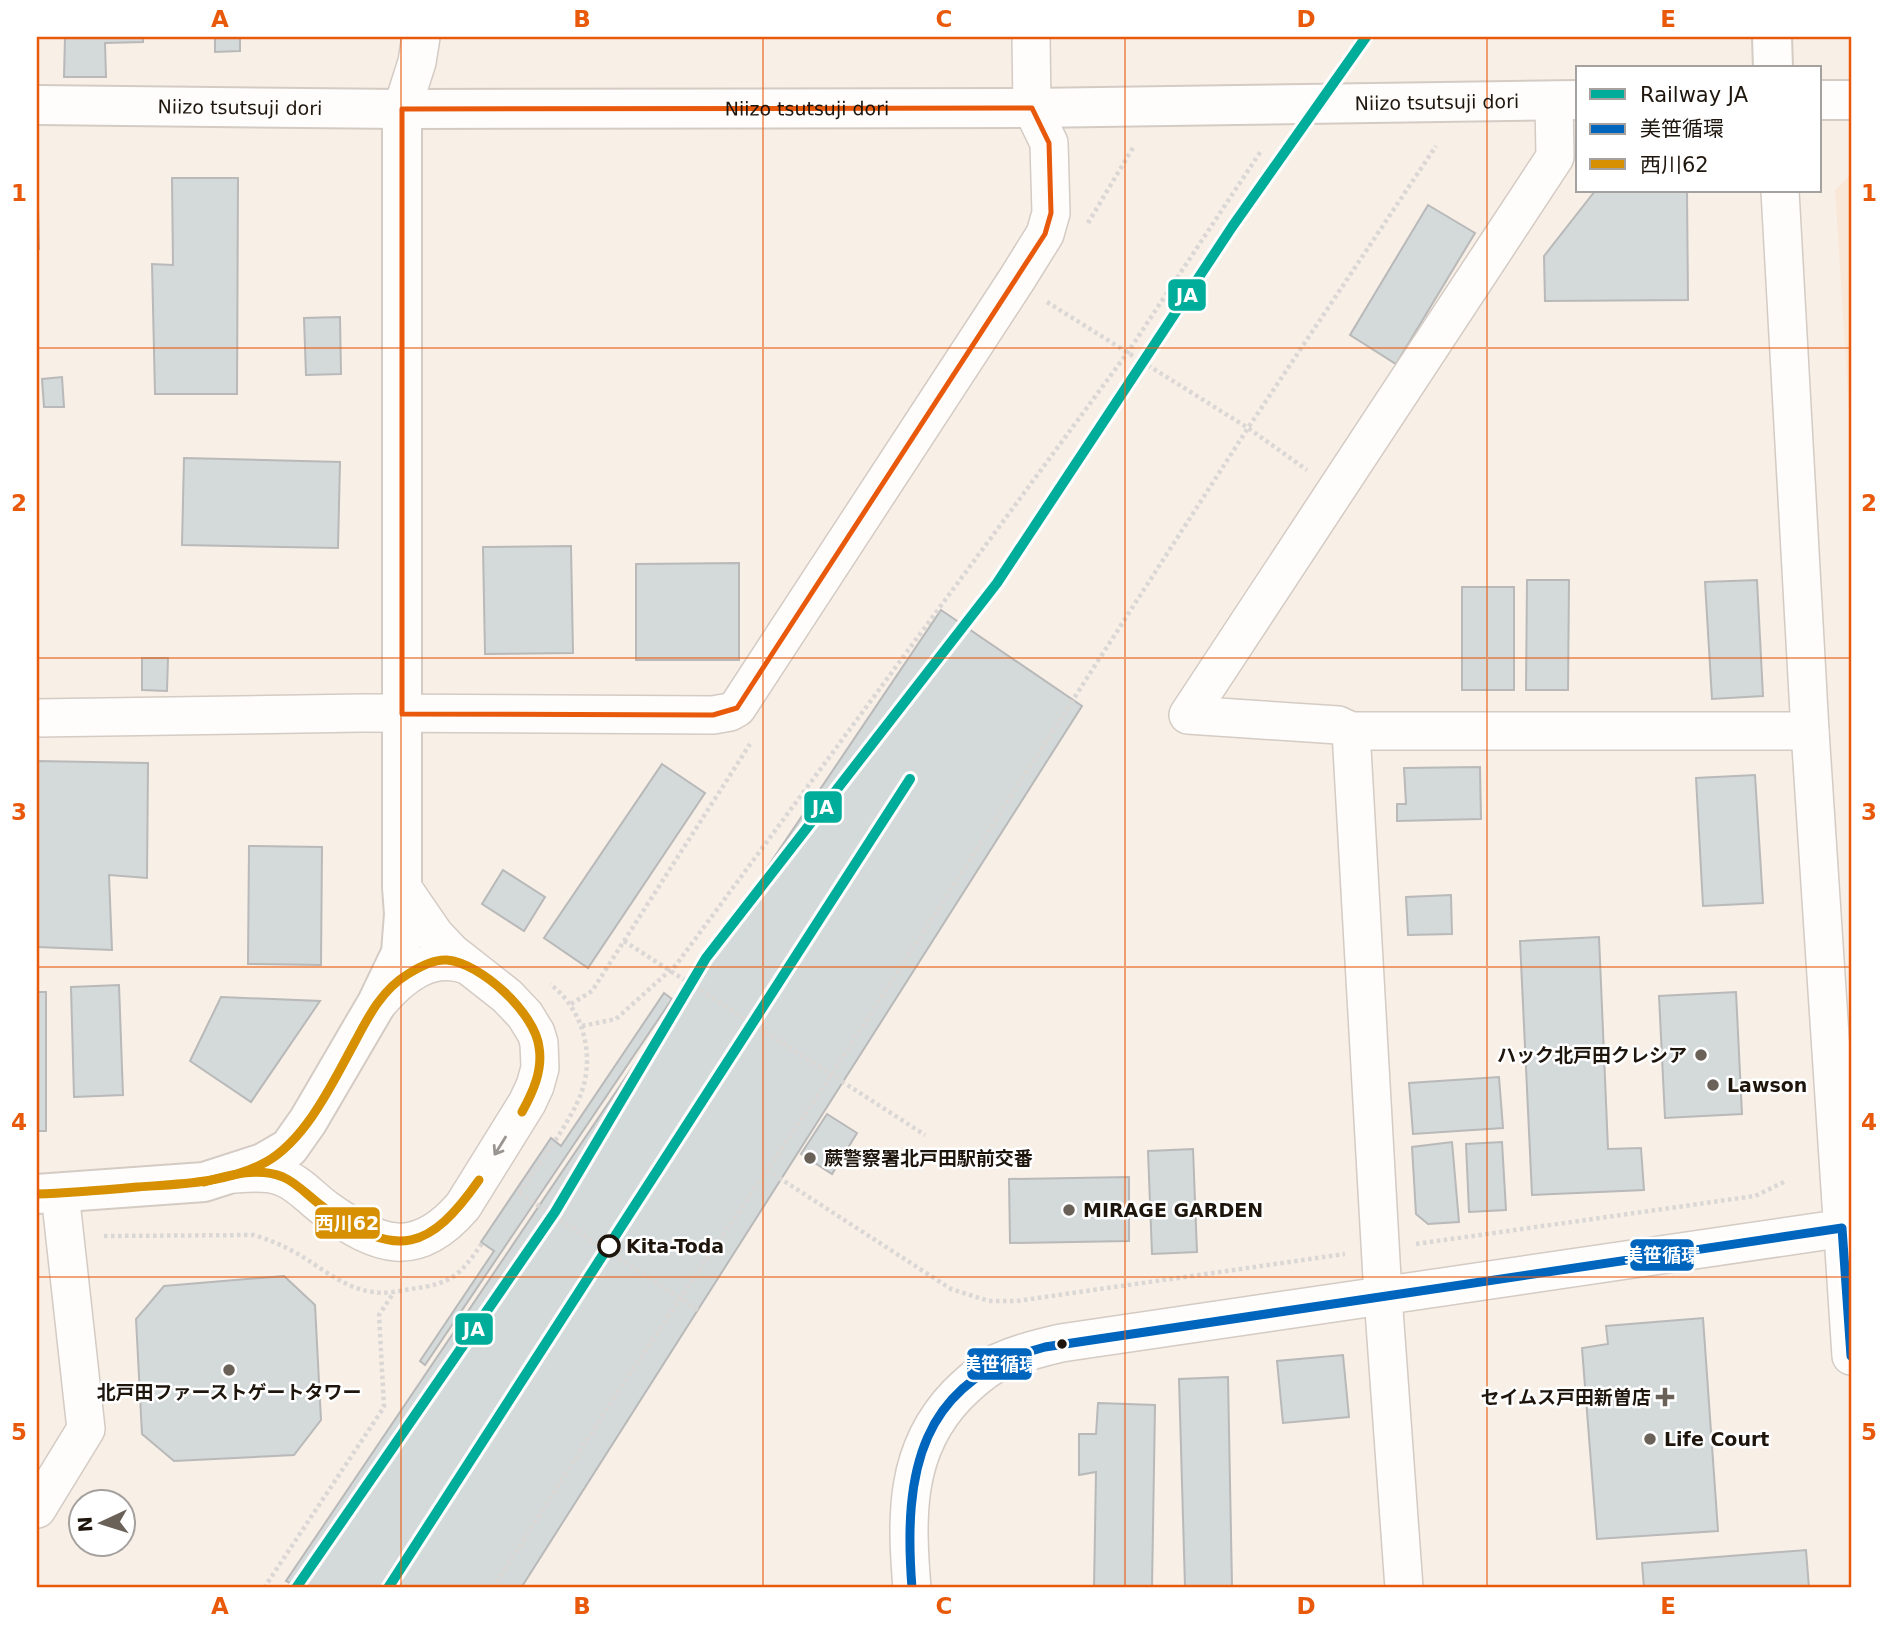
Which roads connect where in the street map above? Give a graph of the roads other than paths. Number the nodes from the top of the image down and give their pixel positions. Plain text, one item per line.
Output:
1 (421, 37) edge
2 (1031, 37) edge
3 (1772, 37) edge
4 (1773, 66) edge
5 (1566, 100) edge
6 (1822, 100) edge
7 (1851, 100) edge
8 (37, 105) edge
9 (1032, 108) junction
10 (402, 109) junction
11 (1780, 192) edge
12 (402, 714) junction
13 (37, 718) edge
14 (1351, 731) junction
15 (1810, 731) junction
16 (402, 887) junction
17 (467, 965) junction
18 (377, 1003) junction
19 (234, 1174) junction
20 (48, 1194) edge
21 (1847, 1228) edge
22 (1383, 1296) junction
23 (1851, 1356) edge
24 (37, 1509) edge
25 (912, 1588) edge
26 (1404, 1588) edge

1 - 10 street
2 - 9 street
3 - 4 street
5 - 9 street, Niizo tsutsuji dori
5 - 14 street
6 - 7 street
8 - 10 street, Niizo tsutsuji dori
9 - 10 street, Niizo tsutsuji dori
9 - 12 street
10 - 12 street
11 - 15 street
12 - 13 street
12 - 16 street
14 - 15 street
14 - 22 street
15 - 21 street
16 - 17 street
16 - 18 street
17 - 18 street
17 -> 19 street
18 - 19 street
19 - 20 street
20 - 24 street
21 - 22 street
21 - 23 street
22 - 25 street
22 - 26 street

